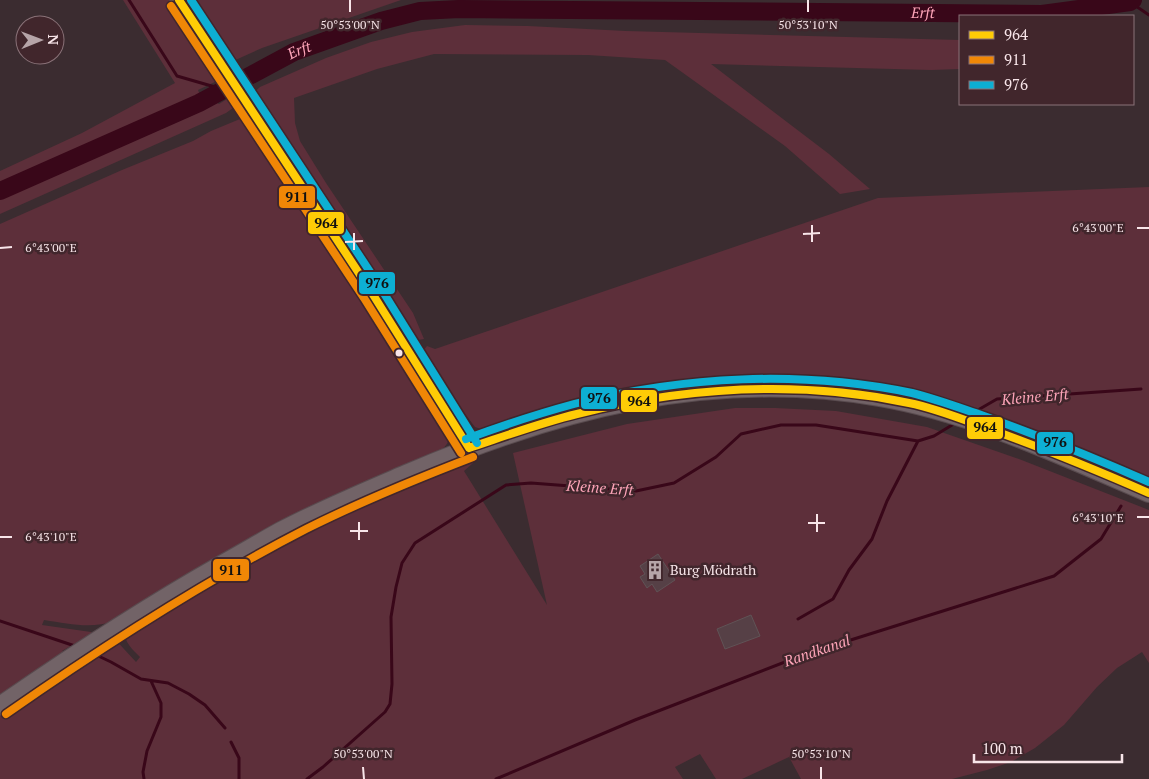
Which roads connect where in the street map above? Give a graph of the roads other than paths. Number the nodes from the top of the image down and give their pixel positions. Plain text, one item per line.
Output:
1 (179, 0) edge
2 (469, 448) junction
3 (1149, 493) edge
4 (0, 706) edge

1 - 2 main road
2 - 3 main road
2 - 4 main road

